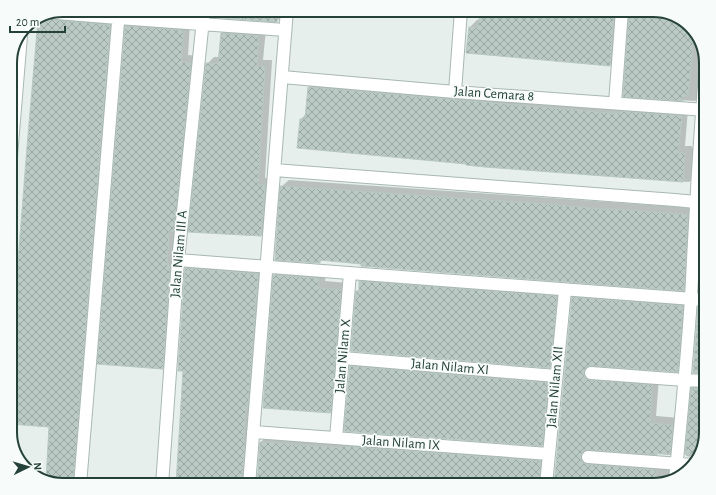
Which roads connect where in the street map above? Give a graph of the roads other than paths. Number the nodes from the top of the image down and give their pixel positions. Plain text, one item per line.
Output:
1 (118, 17) edge
2 (144, 17) edge
3 (204, 17) edge
4 (286, 17) edge
5 (460, 17) edge
6 (621, 17) edge
7 (203, 24) junction
8 (285, 30) junction
9 (282, 77) junction
10 (455, 92) junction
11 (614, 103) junction
12 (699, 110) edge
13 (274, 170) junction
14 (699, 202) edge
15 (699, 221) edge
16 (178, 260) junction
17 (267, 267) junction
18 (350, 273) junction
19 (565, 290) junction
20 (691, 299) junction
21 (699, 300) edge
22 (343, 358) junction
23 (591, 373) dead end
24 (556, 376) junction
25 (684, 380) junction
26 (699, 381) edge
27 (253, 432) junction
28 (336, 438) junction
29 (549, 454) junction
30 (588, 457) dead end
31 (676, 464) junction
32 (685, 465) edge
33 (676, 472) edge
34 (81, 478) edge
35 (162, 478) edge
36 (250, 478) edge
37 (547, 478) edge

1 - 34 street
2 - 7 street
3 - 7 street, Jalan Nilam III A
4 - 8 street
5 - 10 street
6 - 11 street
7 - 8 street
7 - 16 street, Jalan Nilam III A
8 - 9 street
9 - 10 street, Jalan Cemara 8
9 - 13 street
10 - 11 street, Jalan Cemara 8
11 - 12 street, Jalan Cemara 8
13 - 14 street
13 - 17 street
15 - 20 street
16 - 17 street
16 - 35 street, Jalan Nilam III A
17 - 18 street
17 - 27 street
18 - 19 street
18 - 22 street, Jalan Nilam X
19 - 20 street
19 - 24 street, Jalan Nilam XII
20 - 21 street
20 - 25 street
22 - 24 street, Jalan Nilam XI
22 - 28 street, Jalan Nilam X
23 - 25 street
24 - 29 street, Jalan Nilam XII
25 - 26 street
25 - 31 street
27 - 28 street, Jalan Nilam IX
27 - 36 street
28 - 29 street, Jalan Nilam IX
29 - 37 street, Jalan Nilam XII
30 - 31 street
31 - 32 street
31 - 33 street

